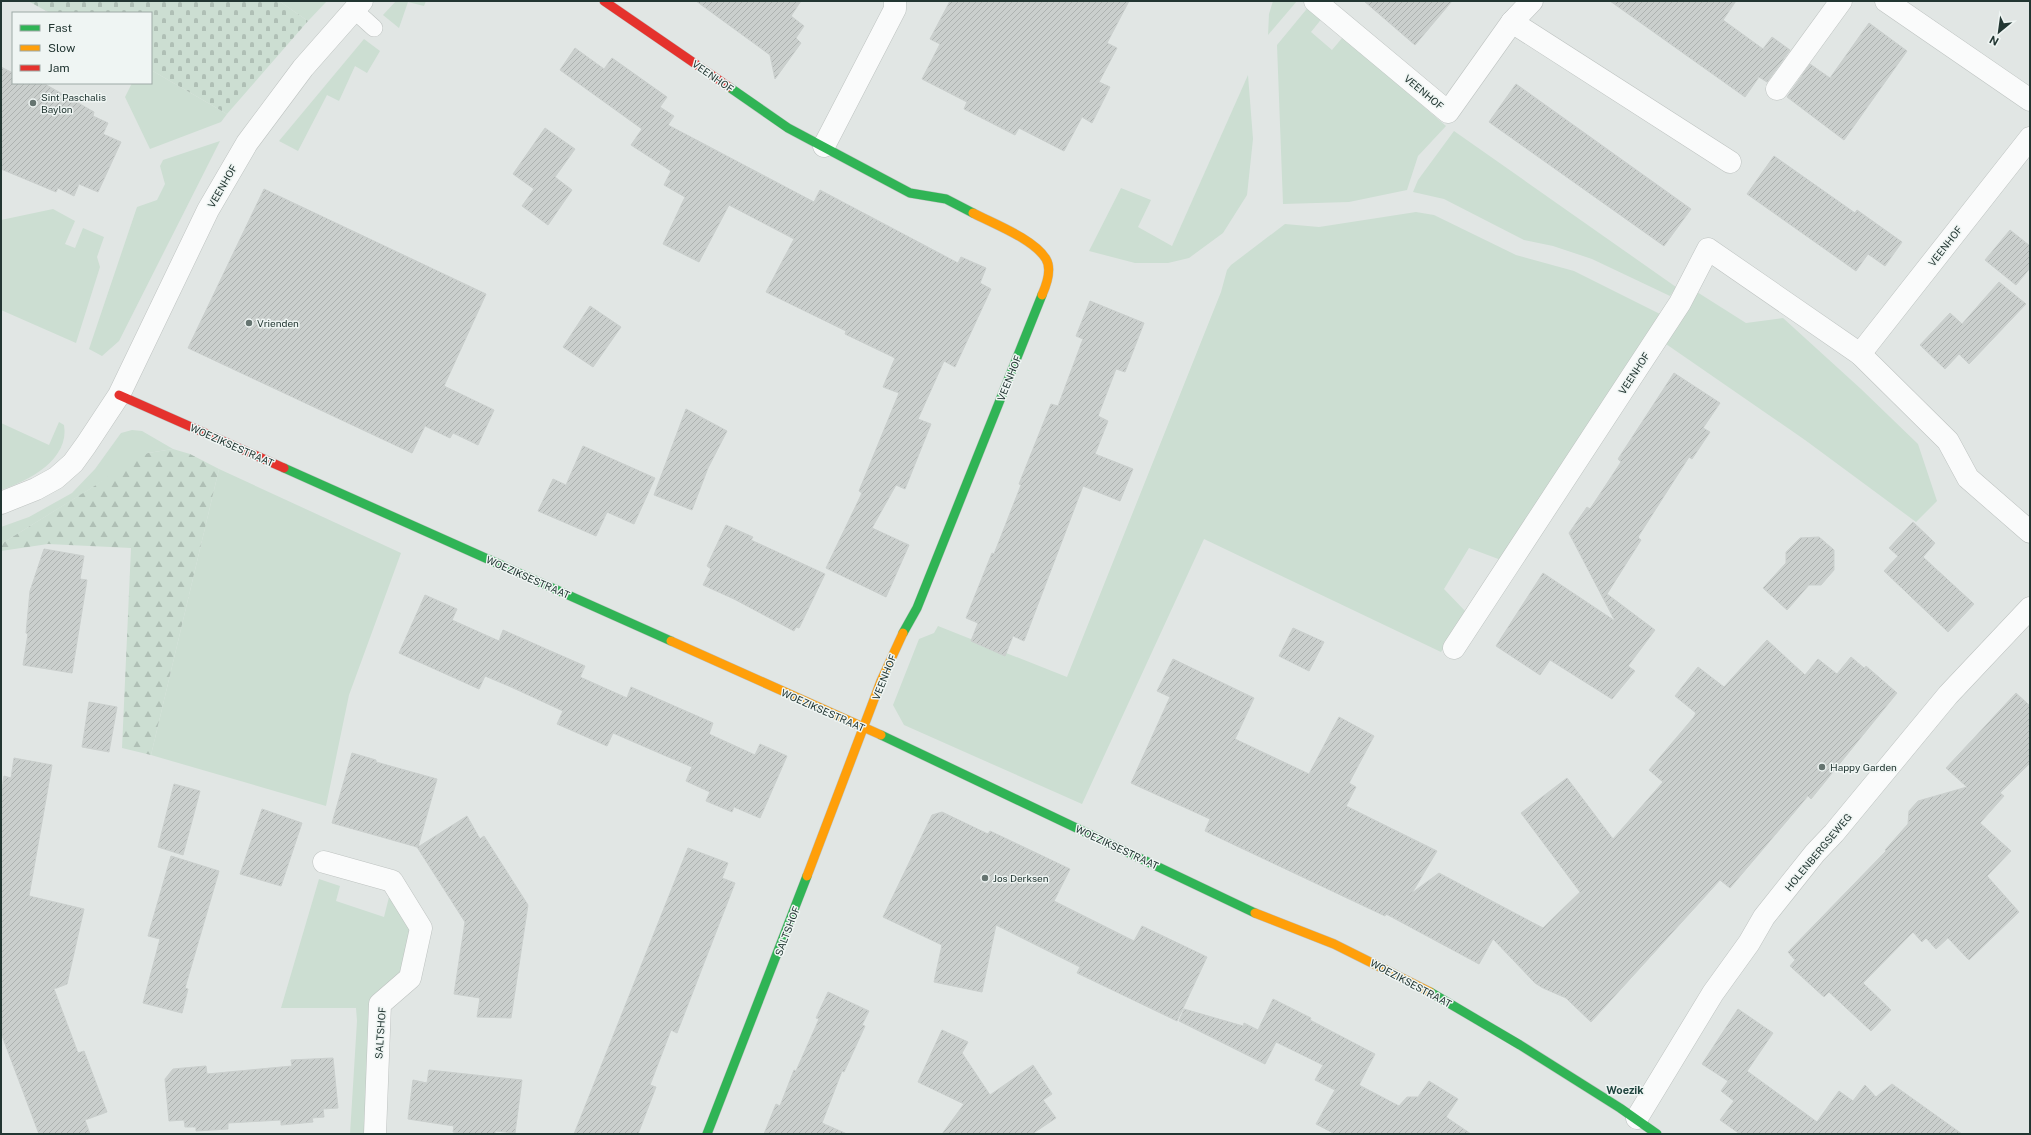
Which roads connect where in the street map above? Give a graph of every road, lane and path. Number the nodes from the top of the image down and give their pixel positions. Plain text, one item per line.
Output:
1 (604, 1) edge
2 (895, 1) edge
3 (1315, 1) edge
4 (1532, 1) edge
5 (1841, 1) edge
6 (1886, 1) edge
7 (358, 5) edge
8 (1512, 22) junction
9 (374, 28) dead end
10 (1777, 89) dead end
11 (2030, 100) edge
12 (2030, 138) edge
13 (824, 146) junction
14 (1730, 162) dead end
15 (1860, 354) junction
16 (119, 395) junction
17 (1, 503) edge
18 (2030, 532) edge
19 (2030, 608) edge
20 (1454, 648) dead end
21 (864, 727) junction
22 (324, 862) dead end
23 (1637, 1118) junction
24 (375, 1134) edge
25 (707, 1134) edge
26 (1657, 1134) edge

1 - 13 street, VEENHOF
2 - 13 street
3 - 8 street, VEENHOF
4 - 8 street, VEENHOF
5 - 10 street
6 - 11 street
7 - 9 lane
7 - 16 street, VEENHOF
8 - 14 street
12 - 15 street, VEENHOF
13 - 21 street, VEENHOF
15 - 18 street, VEENHOF
15 - 20 street, VEENHOF
16 - 17 street
16 - 21 street, WOEZIKSESTRAAT
19 - 23 street, HOLENBERGSEWEG
21 - 23 street, WOEZIKSESTRAAT
21 - 25 street, SALTSHOF
22 - 24 street, SALTSHOF
23 - 26 street, WOEZIKSESTRAAT

